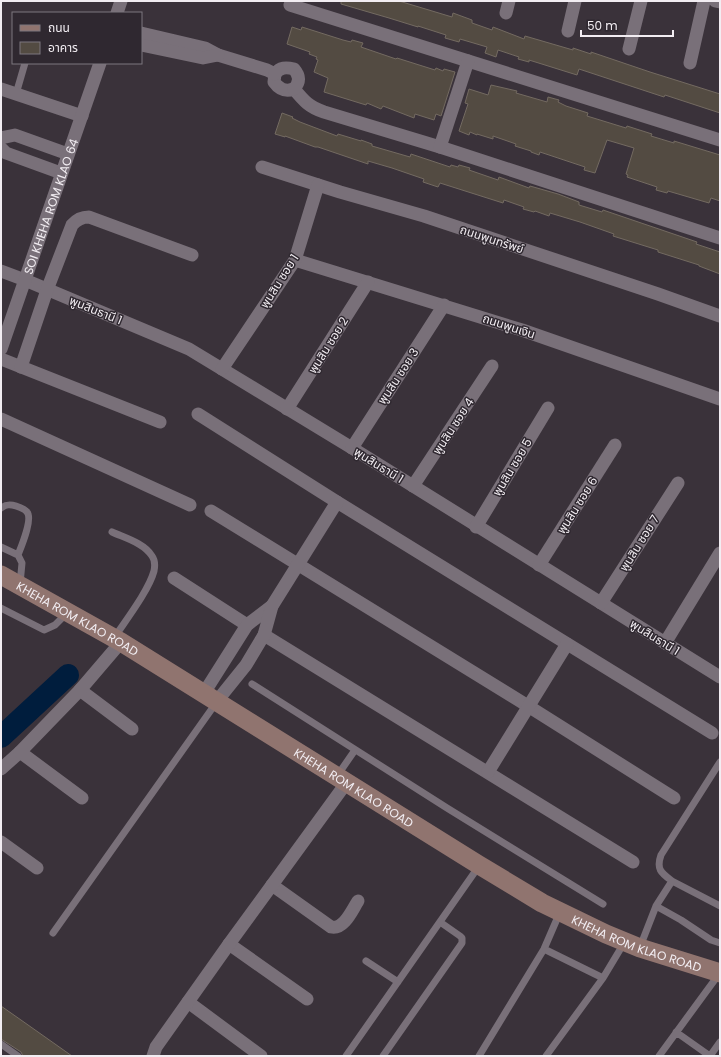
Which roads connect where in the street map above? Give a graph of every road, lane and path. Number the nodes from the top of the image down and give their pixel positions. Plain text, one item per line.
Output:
1 (121, 1) edge
2 (575, 1) edge
3 (641, 1) edge
4 (704, 1) edge
5 (715, 1) edge
6 (720, 2) edge
7 (290, 5) dead end
8 (117, 12) edge
9 (568, 31) dead end
10 (142, 34) edge
11 (142, 45) edge
12 (629, 49) dead end
13 (218, 56) junction
14 (468, 61) junction
15 (690, 63) dead end
16 (25, 64) edge
17 (100, 64) edge
18 (275, 74) junction
19 (1, 89) edge
20 (294, 90) junction
21 (16, 94) junction
22 (82, 116) junction
23 (1, 138) edge
24 (720, 140) edge
25 (440, 147) junction
26 (1, 148) edge
27 (68, 154) junction
28 (262, 167) dead end
29 (61, 173) junction
30 (318, 185) junction
31 (720, 238) edge
32 (192, 255) dead end
33 (296, 260) junction
34 (1, 271) edge
35 (25, 280) junction
36 (368, 282) junction
37 (47, 290) junction
38 (444, 305) junction
39 (720, 316) edge
40 (1, 349) edge
41 (1, 359) edge
42 (492, 366) dead end
43 (21, 367) junction
44 (222, 369) junction
45 (720, 399) edge
46 (548, 408) dead end
47 (287, 409) junction
48 (198, 414) dead end
49 (1, 419) edge
50 (160, 422) dead end
51 (615, 445) dead end
52 (352, 448) junction
53 (678, 483) dead end
54 (413, 486) junction
55 (337, 502) junction
56 (190, 505) dead end
57 (1, 508) edge
58 (211, 511) dead end
59 (476, 526) junction
60 (112, 532) dead end
61 (1, 547) edge
62 (720, 553) edge
63 (18, 555) junction
64 (299, 564) junction
65 (539, 565) junction
66 (1, 575) edge
67 (174, 578) dead end
68 (20, 586) junction
69 (601, 603) junction
70 (272, 606) junction
71 (1, 608) edge
72 (67, 612) junction
73 (247, 625) junction
74 (264, 635) junction
75 (239, 638) junction
76 (118, 640) junction
77 (665, 643) junction
78 (567, 644) junction
79 (256, 648) junction
80 (720, 677) edge
81 (252, 684) dead end
82 (80, 690) junction
83 (211, 697) junction
84 (528, 706) junction
85 (132, 729) dead end
86 (712, 733) dead end
87 (355, 750) junction
88 (20, 752) junction
89 (720, 762) edge
90 (1, 769) edge
91 (488, 772) junction
92 (342, 779) junction
93 (82, 798) dead end
94 (674, 798) dead end
95 (1, 842) edge
96 (633, 862) dead end
97 (479, 866) junction
98 (37, 868) dead end
99 (672, 880) junction
100 (272, 885) junction
101 (358, 902) dead end
102 (603, 904) dead end
103 (656, 906) junction
104 (720, 906) edge
105 (560, 912) junction
106 (440, 922) junction
107 (53, 933) dead end
108 (720, 943) edge
109 (230, 944) junction
110 (632, 945) junction
111 (544, 949) junction
112 (366, 961) dead end
113 (720, 973) edge
114 (603, 978) junction
115 (398, 982) junction
116 (307, 999) dead end
117 (188, 1002) junction
118 (676, 1032) junction
119 (720, 1042) edge
120 (1, 1044) edge
121 (18, 1056) edge
122 (153, 1056) edge
123 (261, 1056) edge
124 (346, 1056) edge
125 (383, 1056) edge
126 (479, 1056) edge
127 (546, 1056) edge
128 (659, 1056) edge
129 (710, 1056) edge

1 - 8 street
2 - 9 street
3 - 12 street
4 - 15 street
5 - 6 street
7 - 14 street
10 - 13 street
11 - 13 street
13 - 18 street
14 - 24 street
14 - 25 street
16 - 21 lane
17 - 22 street, SOI KHEHA ROM KLAO 64
18 - 20 street
18 - 20 street
19 - 21 street
20 - 25 street
21 - 22 street
22 - 27 street, SOI KHEHA ROM KLAO 64
23 - 27 street
25 - 31 street
26 - 29 street
27 - 29 street, SOI KHEHA ROM KLAO 64
28 - 30 street, ถนนพูนทรัพย์
29 - 35 street, SOI KHEHA ROM KLAO 64
30 - 33 street, พูนสิน ซอย 1
30 - 39 street, ถนนพูนทรัพย์
32 - 37 street
33 - 36 street, ถนนพูนเงิน
33 - 44 street, พูนสิน ซอย 1
34 - 35 street, พูนสินธานี 1
35 - 37 street, พูนสินธานี 1
35 - 40 street, SOI KHEHA ROM KLAO 64
36 - 38 street, ถนนพูนเงิน
36 - 47 street, พูนสิน ซอย 2
37 - 43 street
37 - 44 street, พูนสินธานี 1
38 - 45 street, ถนนพูนเงิน
38 - 52 street, พูนสิน ซอย 3
41 - 43 street
42 - 54 street, พูนสิน ซอย 4
43 - 50 street
44 - 47 street, พูนสินธานี 1
46 - 59 street, พูนสิน ซอย 5
47 - 52 street, พูนสินธานี 1
48 - 55 street
49 - 56 street
51 - 65 street, พูนสิน ซอย 6
52 - 54 street, พูนสินธานี 1
53 - 69 street, พูนสิน ซอย 7
54 - 59 street, พูนสินธานี 1
55 - 64 street
55 - 78 street
57 - 63 lane
58 - 64 street
59 - 65 street, พูนสินธานี 1
60 - 76 lane
61 - 63 lane
62 - 77 street
63 - 68 lane
64 - 70 street
64 - 84 street
65 - 69 street, พูนสินธานี 1
66 - 68 street, KHEHA ROM KLAO ROAD
67 - 73 street
68 - 72 street, KHEHA ROM KLAO ROAD
69 - 77 street, พูนสินธานี 1
70 - 73 street
70 - 74 street
71 - 72 lane
72 - 76 street, KHEHA ROM KLAO ROAD
73 - 75 street
74 - 79 street
74 - 91 street
75 - 79 street
75 - 83 street
76 - 82 street
76 - 83 street, KHEHA ROM KLAO ROAD
77 - 80 street, พูนสินธานี 1
78 - 84 street
78 - 86 street
79 - 83 street
81 - 87 lane
82 - 85 street
82 - 88 street
83 - 92 street, KHEHA ROM KLAO ROAD
83 - 107 lane
84 - 91 street
84 - 94 street
87 - 92 lane
87 - 102 lane
88 - 90 street
88 - 93 street
89 - 99 lane
91 - 96 street
92 - 97 street, KHEHA ROM KLAO ROAD
92 - 100 street
95 - 98 street
97 - 105 street, KHEHA ROM KLAO ROAD
97 - 106 lane
99 - 103 lane
99 - 104 lane
100 - 101 street
100 - 109 street
103 - 108 lane
103 - 110 lane
105 - 110 street, KHEHA ROM KLAO ROAD
105 - 111 lane
106 - 115 lane
106 - 125 lane
109 - 116 street
109 - 117 street
110 - 113 street, KHEHA ROM KLAO ROAD
110 - 114 lane
111 - 114 lane
111 - 126 lane
112 - 115 lane
113 - 118 lane
114 - 127 lane
115 - 124 lane
117 - 122 street
117 - 123 street
118 - 128 lane
118 - 129 lane
119 - 129 lane
120 - 121 lane

